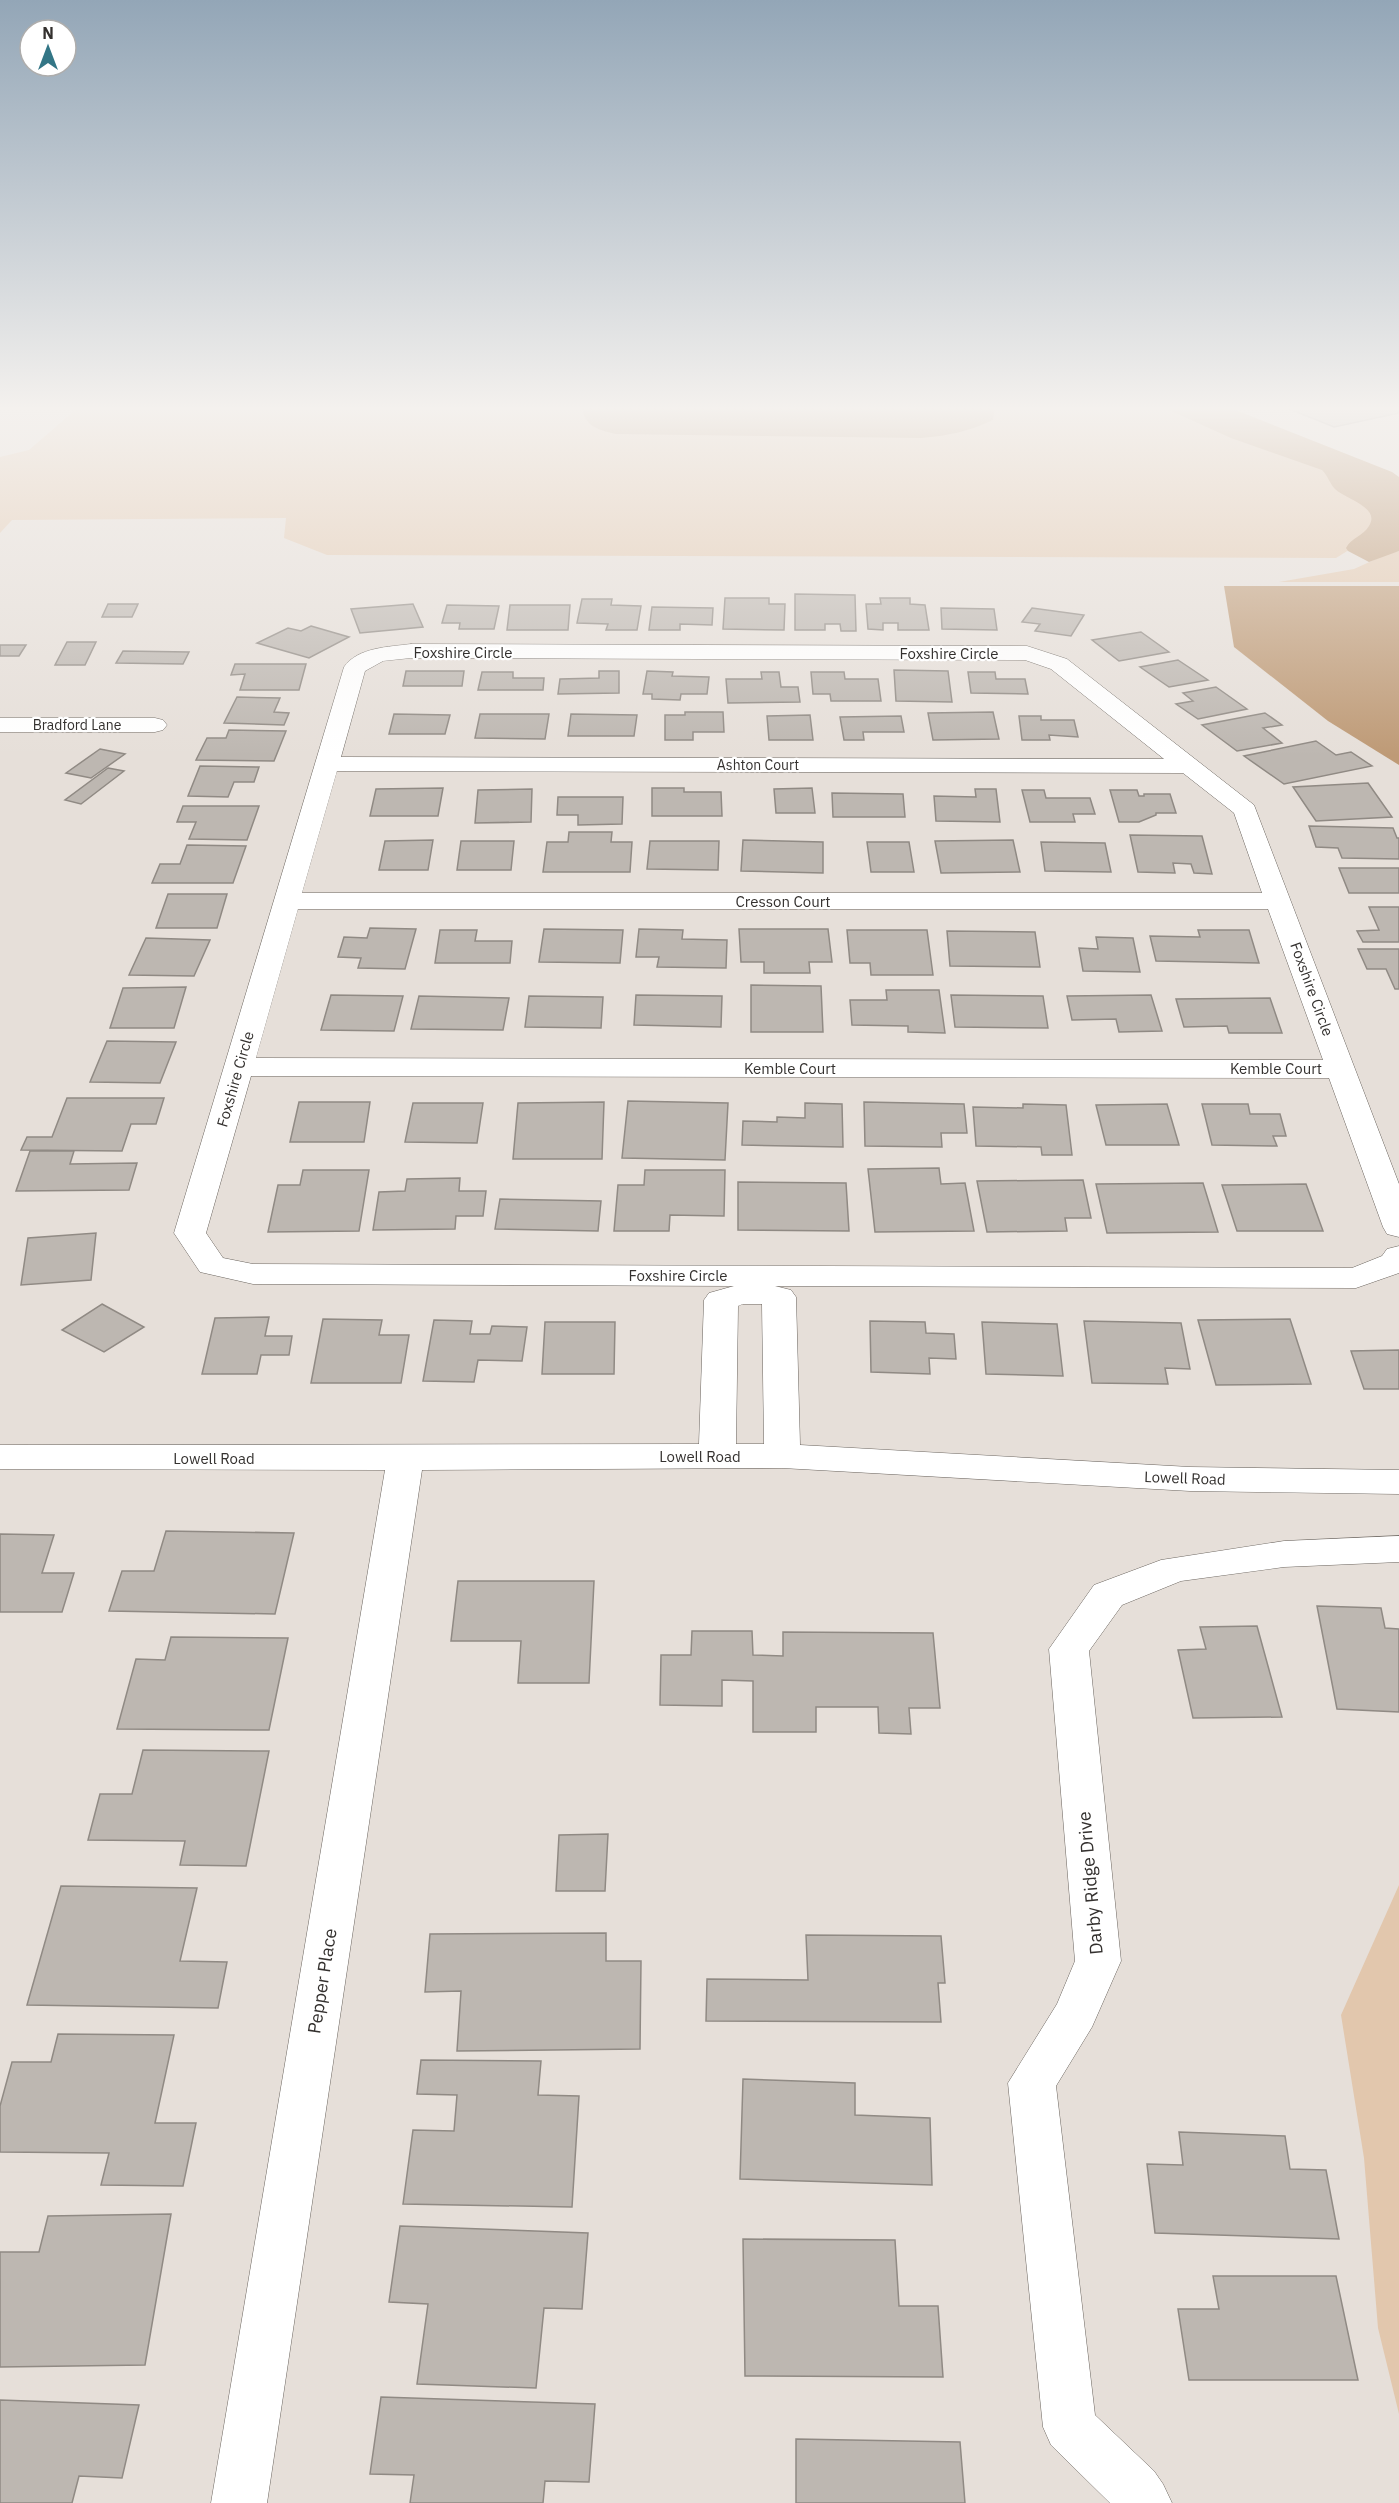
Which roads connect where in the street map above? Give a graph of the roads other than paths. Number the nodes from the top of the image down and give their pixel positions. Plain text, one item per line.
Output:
1 (0, 725) edge
2 (155, 725) dead end
3 (326, 764) junction
4 (1190, 766) junction
5 (286, 901) junction
6 (1279, 902) junction
7 (238, 1067) junction
8 (1341, 1068) junction
9 (1399, 1227) edge
10 (1399, 1256) edge
11 (751, 1284) junction
12 (717, 1456) junction
13 (782, 1456) junction
14 (0, 1457) edge
15 (405, 1458) junction
16 (1399, 1482) edge
17 (1399, 1550) edge
18 (239, 2503) edge
19 (1144, 2503) edge

1 - 2 street, Bradford Lane
3 - 4 street, Ashton Court
3 - 4 street, Foxshire Circle
3 - 5 street, Foxshire Circle
4 - 6 street, Foxshire Circle
5 - 6 street, Cresson Court
5 - 7 street, Foxshire Circle
6 - 8 street, Foxshire Circle
7 - 8 street, Kemble Court
7 - 11 street, Foxshire Circle
8 - 9 street, Foxshire Circle
10 - 11 street, Foxshire Circle
11 - 12 street, Foxshire Circle
11 - 13 street, Foxshire Circle
12 - 13 street, Lowell Road
12 - 15 street, Lowell Road
13 - 16 street, Lowell Road
14 - 15 street, Lowell Road
15 - 18 street, Pepper Place
17 - 19 street, Darby Ridge Drive

